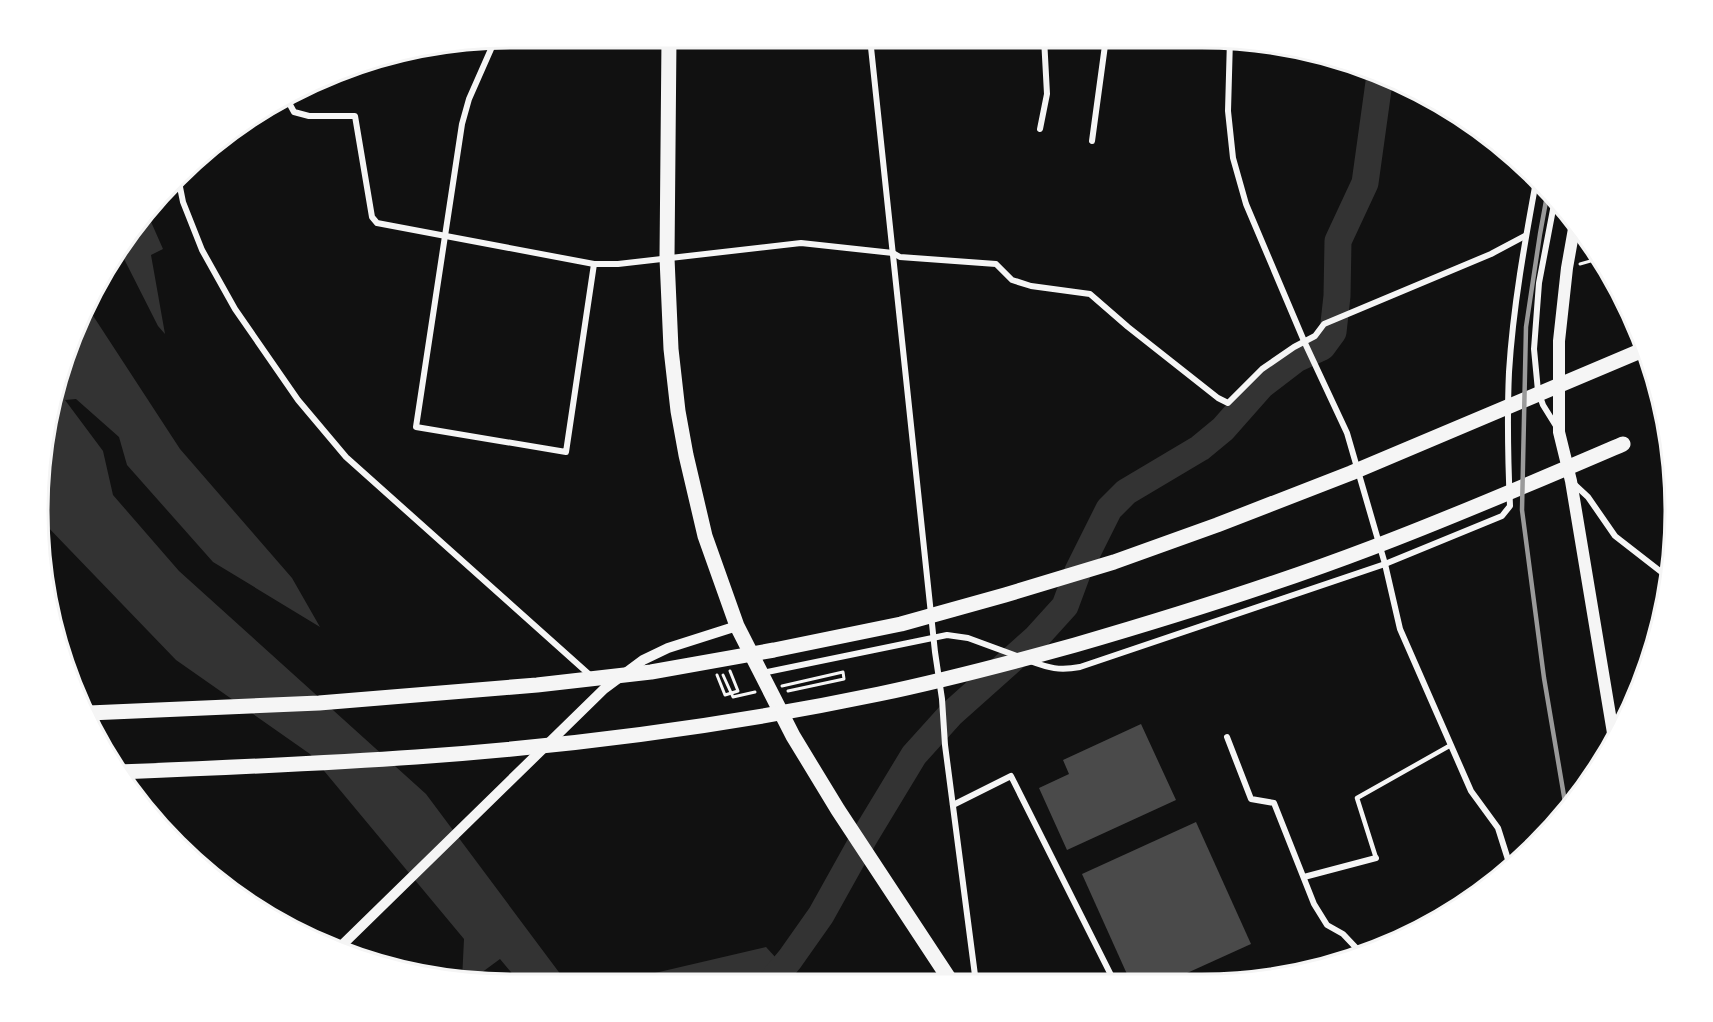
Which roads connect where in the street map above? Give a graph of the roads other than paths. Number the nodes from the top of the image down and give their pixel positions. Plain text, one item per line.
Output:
1 (669, 48) edge
2 (871, 48) edge
3 (1045, 48) edge
4 (1105, 48) edge
5 (491, 49) edge
6 (1230, 49) edge
7 (290, 104) edge
8 (1040, 129) dead end
9 (1092, 141) dead end
10 (180, 188) edge
11 (1534, 190) edge
12 (1553, 210) edge
13 (1573, 234) edge
14 (444, 235) junction
15 (1525, 236) junction
16 (893, 253) junction
17 (668, 258) junction
18 (594, 264) junction
19 (1304, 340) junction
20 (1637, 352) edge
21 (1559, 432) junction
22 (1623, 444) dead end
23 (1571, 481) junction
24 (1385, 564) junction
25 (1661, 572) edge
26 (737, 626) junction
27 (935, 637) junction
28 (761, 673) junction
29 (600, 693) junction
30 (95, 713) edge
31 (1612, 726) edge
32 (1227, 737) dead end
33 (1451, 746) junction
34 (129, 772) edge
35 (953, 805) junction
36 (1376, 858) joint
37 (1508, 858) edge
38 (1304, 877) junction
39 (344, 943) edge
40 (1356, 947) edge
41 (946, 974) edge
42 (975, 974) edge
43 (1110, 974) edge

1 - 17 highway
2 - 16 street
3 - 8 street
4 - 9 street
5 - 14 street
6 - 19 street
7 - 14 street
10 - 29 street
11 - 15 street
12 - 21 street
13 - 21 main road
14 - 18 street
14 - 18 street
15 - 19 street
15 - 24 street
16 - 17 street
16 - 19 street
16 - 27 street
17 - 18 street
17 - 26 highway
19 - 24 street
20 - 30 highway
21 - 23 main road
22 - 34 highway
23 - 25 street
23 - 31 main road
24 - 27 street
24 - 33 street
26 - 28 highway
26 - 29 street
27 - 28 street
27 - 35 street
28 - 41 highway
29 - 39 street
32 - 38 street
33 - 36 lane
33 - 37 street
35 - 42 street
35 - 43 street
36 - 38 street
38 - 40 street

